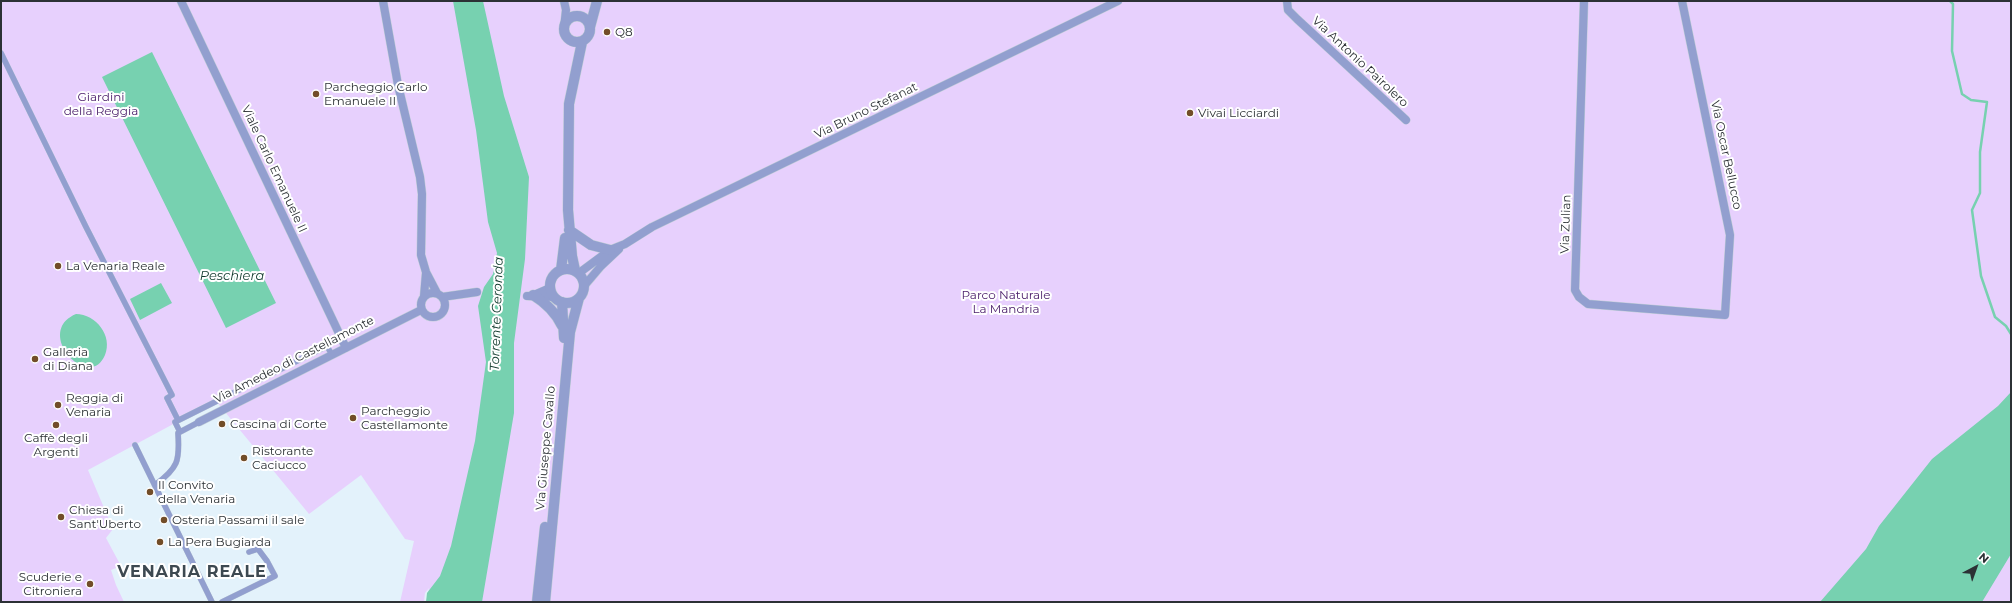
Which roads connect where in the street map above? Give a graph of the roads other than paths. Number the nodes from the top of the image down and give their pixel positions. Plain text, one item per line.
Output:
1 (181, 1) edge
2 (383, 1) edge
3 (564, 1) edge
4 (1118, 1) edge
5 (1287, 1) edge
6 (1584, 1) edge
7 (1682, 1) edge
8 (595, 5) edge
9 (570, 13) junction
10 (587, 22) junction
11 (577, 41) junction
12 (1, 54) edge
13 (1406, 120) dead end
14 (568, 210) junction
15 (569, 230) junction
16 (625, 244) junction
17 (610, 250) junction
18 (561, 270) junction
19 (426, 272) junction
20 (577, 272) junction
21 (584, 286) junction
22 (477, 292) dead end
23 (424, 296) junction
24 (530, 296) joint
25 (555, 296) junction
26 (442, 298) junction
27 (579, 298) junction
28 (422, 310) junction
29 (1726, 315) joint
30 (565, 331) junction
31 (346, 348) junction
32 (332, 355) junction
33 (178, 420) junction
34 (199, 422) joint
35 (179, 432) junction
36 (135, 445) dead end
37 (155, 485) junction
38 (249, 552) dead end
39 (212, 602) edge
40 (222, 602) edge
41 (537, 602) edge
42 (545, 602) edge

1 - 31 street, Viale Carlo Emanuele II
2 - 19 street
3 - 9 street
4 - 16 street, Via Bruno Stefanat
5 - 13 street, Via Antonio Pairolero
6 - 29 street, Via Zulian
7 - 29 street, Via Oscar Bellucco
8 - 10 street
9 - 10 street
9 - 11 street
10 - 11 street
11 - 14 street
12 - 33 street
14 - 15 street
14 - 18 street
15 - 17 street
15 - 20 street
16 - 17 street, Via Bruno Stefanat
16 - 21 street, Via Bruno Stefanat
17 - 20 street, Via Bruno Stefanat
18 - 20 street
18 - 25 street
19 - 23 street
19 - 26 street
20 - 21 street
21 - 27 street
22 - 26 street
23 - 26 street
23 - 28 street
24 - 25 street
24 - 30 street
25 - 27 street
25 - 30 street, Via Giuseppe Cavallo
26 - 28 street
27 - 42 street, Via Giuseppe Cavallo
28 - 31 street, Via Amedeo di Castellamonte
30 - 41 street, Via Giuseppe Cavallo
31 - 32 street, Via Amedeo di Castellamonte
32 - 33 street
32 - 34 street, Via Amedeo di Castellamonte
33 - 35 street
34 - 35 street, Via Amedeo di Castellamonte
35 - 37 street
36 - 37 street
37 - 39 street
38 - 40 street

